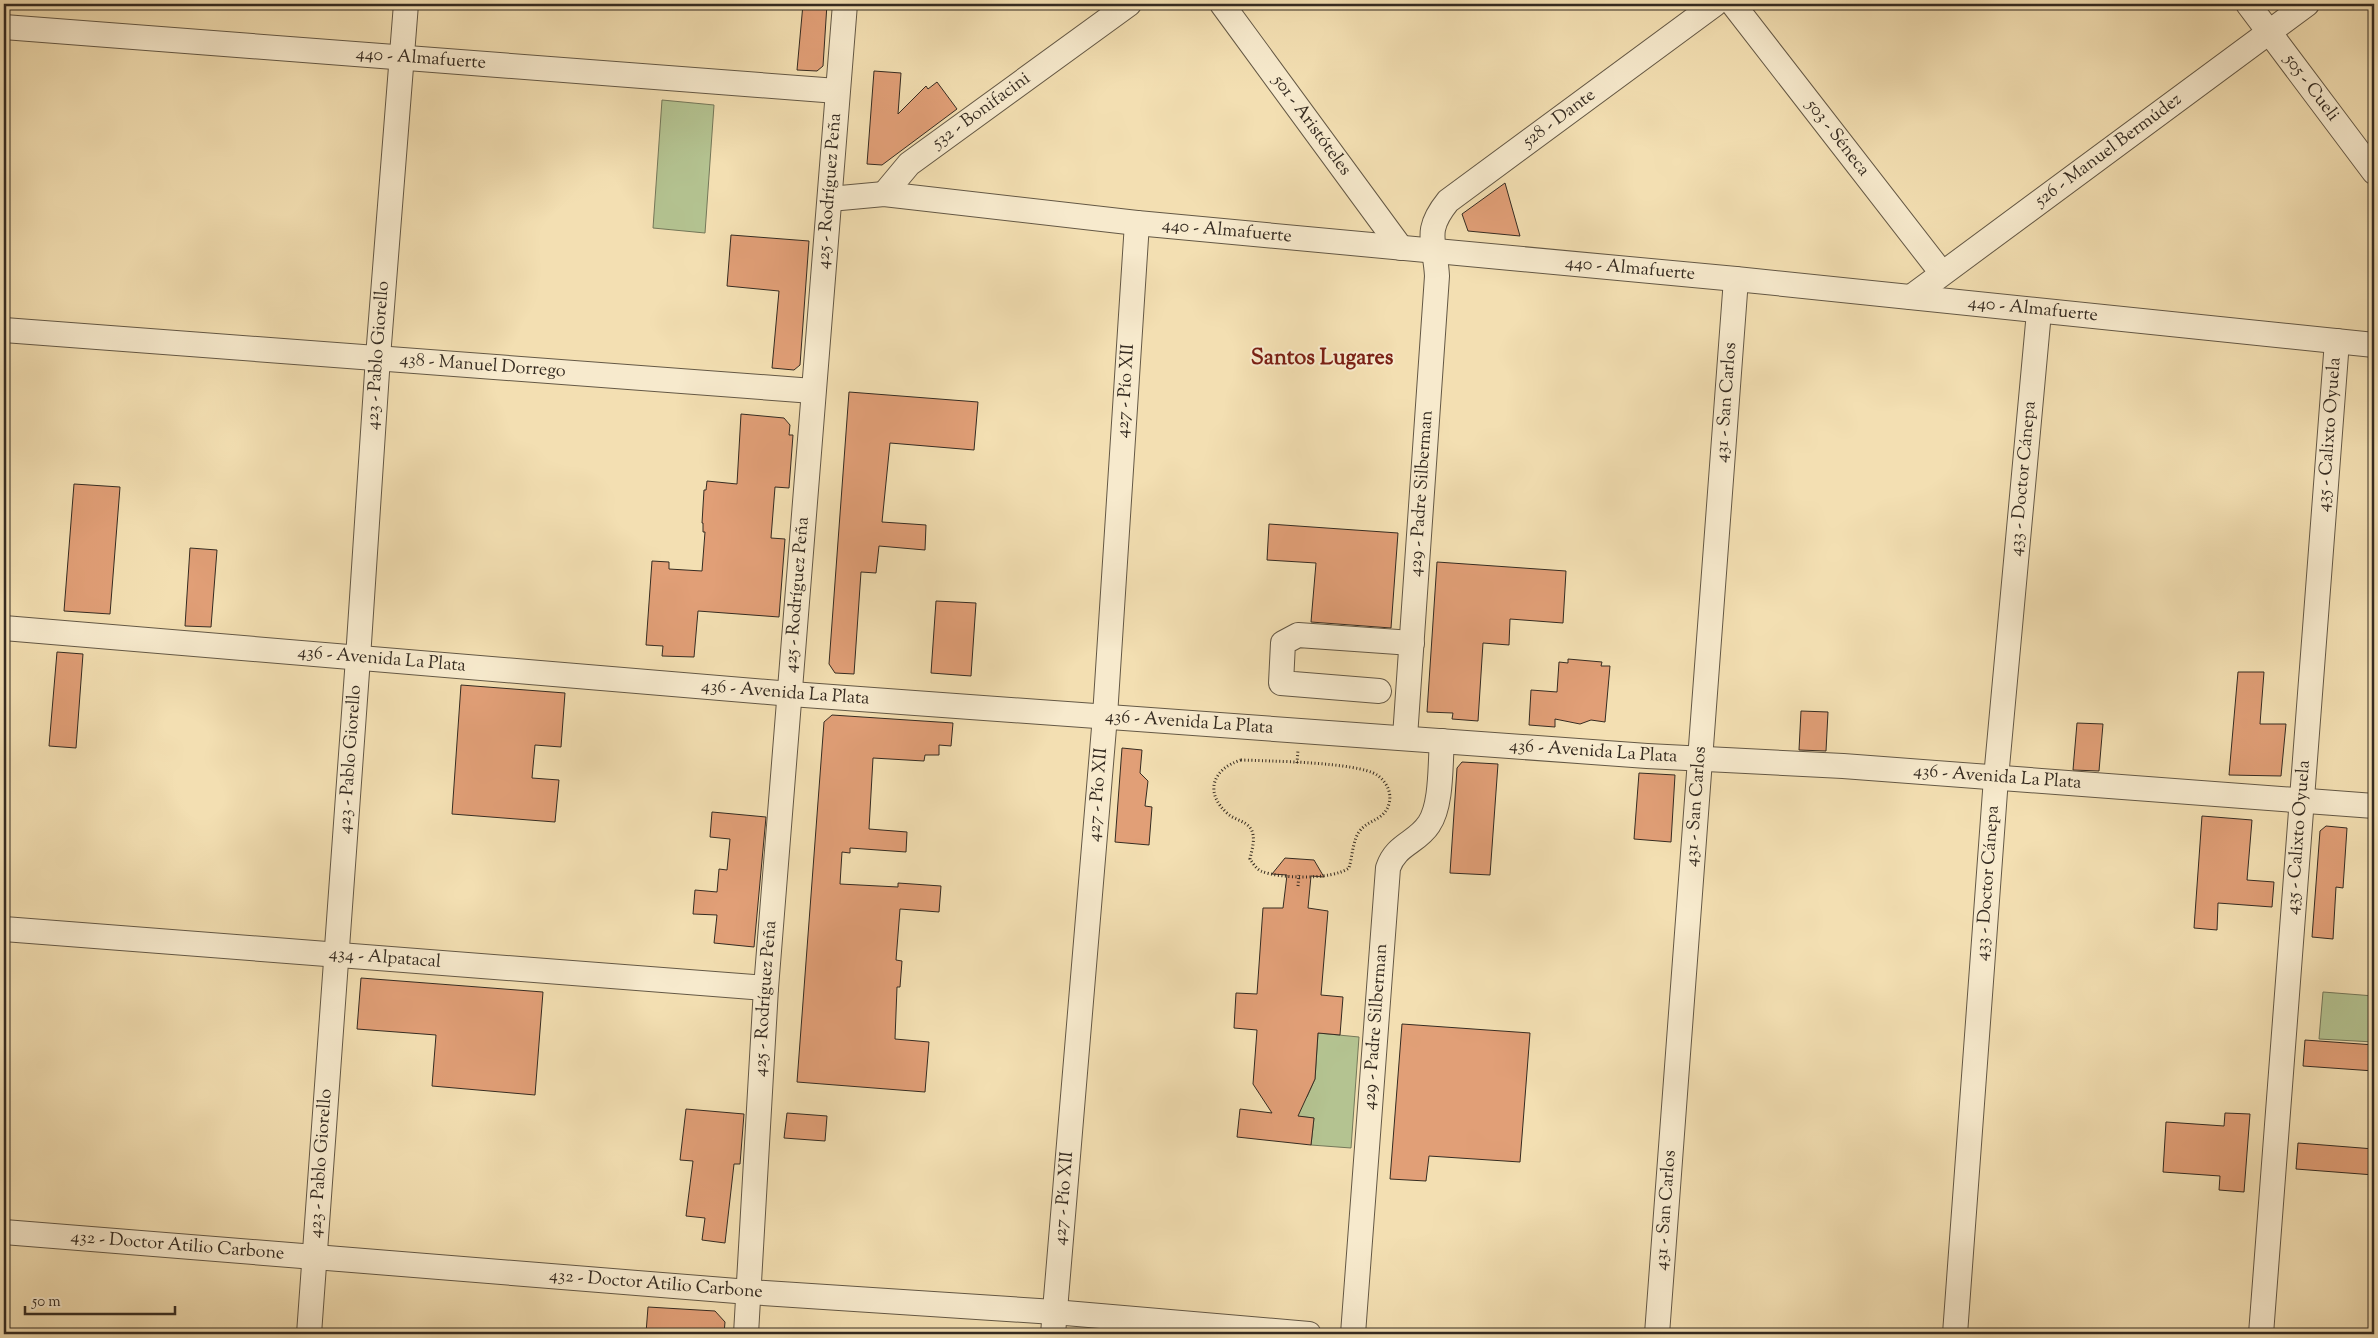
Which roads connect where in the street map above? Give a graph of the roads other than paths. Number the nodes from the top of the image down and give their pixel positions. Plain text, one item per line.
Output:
1 (406, 4) edge
2 (844, 4) edge
3 (1129, 4) edge
4 (1222, 4) edge
5 (1715, 4) edge
6 (1733, 4) edge
7 (2248, 4) edge
8 (2307, 4) edge
9 (4, 28) edge
10 (2269, 32) junction
11 (402, 59) junction
12 (837, 91) junction
13 (2374, 172) edge
14 (884, 194) junction
15 (830, 199) junction
16 (1137, 223) junction
17 (1401, 248) junction
18 (1432, 252) junction
19 (1942, 272) junction
20 (1736, 279) junction
21 (1911, 297) junction
22 (2039, 312) junction
23 (4, 330) edge
24 (2336, 341) junction
25 (2374, 345) edge
26 (378, 357) junction
27 (813, 391) junction
28 (4, 628) edge
29 (1412, 643) junction
30 (358, 658) junction
31 (1379, 691) dead end
32 (791, 694) junction
33 (1105, 716) junction
34 (1405, 737) junction
35 (1442, 741) junction
36 (1700, 758) junction
37 (1996, 778) junction
38 (2301, 800) junction
39 (2374, 806) edge
40 (4, 929) edge
41 (336, 954) junction
42 (766, 988) junction
43 (4, 1232) edge
44 (316, 1257) junction
45 (749, 1292) junction
46 (1054, 1323) edge
47 (309, 1334) edge
48 (746, 1334) edge
49 (1309, 1334) edge
50 (1353, 1334) edge
51 (1657, 1334) edge
52 (1955, 1334) edge
53 (2261, 1334) edge

1 - 11 street, 423 - Pablo Giorello
2 - 12 street, 425 - Rodríguez Peña
3 - 14 street, 532 - Bonifacini
4 - 17 street, 501 - Aristóteles
5 - 18 street, 528 - Dante
6 - 19 street, 503 - Séneca
7 - 10 street, 505 - Cueli
8 - 10 street, 526 - Manuel Bermúdez
9 - 11 street, 440 - Almafuerte
10 - 13 street, 505 - Cueli
10 - 19 street, 526 - Manuel Bermúdez
11 - 12 street, 440 - Almafuerte
11 - 26 street, 423 - Pablo Giorello
12 - 15 street, 425 - Rodríguez Peña
14 - 15 street
14 - 16 street, 440 - Almafuerte
15 - 27 street, 425 - Rodríguez Peña
16 - 17 street, 440 - Almafuerte
16 - 33 street, 427 - Pío XII
17 - 18 street, 440 - Almafuerte
18 - 20 street, 440 - Almafuerte
18 - 29 street, 429 - Padre Silberman
19 - 21 street, 526 - Manuel Bermúdez
20 - 21 street, 440 - Almafuerte
20 - 36 street, 431 - San Carlos
21 - 22 street, 440 - Almafuerte
22 - 24 street, 440 - Almafuerte
22 - 37 street, 433 - Doctor Cánepa
23 - 26 street, 438 - Manuel Dorrego
24 - 25 street, 440 - Almafuerte
24 - 38 street, 435 - Calixto Oyuela
26 - 27 street, 438 - Manuel Dorrego
26 - 30 street, 423 - Pablo Giorello
27 - 32 street, 425 - Rodríguez Peña
28 - 30 street, 436 - Avenida La Plata
29 - 31 street
29 - 34 street, 429 - Padre Silberman
30 - 32 street, 436 - Avenida La Plata
30 - 41 street, 423 - Pablo Giorello
32 - 33 street, 436 - Avenida La Plata
32 - 42 street, 425 - Rodríguez Peña
33 - 34 street, 436 - Avenida La Plata
33 - 46 street, 427 - Pío XII
34 - 35 street, 436 - Avenida La Plata
35 - 36 street, 436 - Avenida La Plata
35 - 50 street, 429 - Padre Silberman
36 - 37 street, 436 - Avenida La Plata
36 - 51 street, 431 - San Carlos
37 - 38 street, 436 - Avenida La Plata
37 - 52 street, 433 - Doctor Cánepa
38 - 39 street, 436 - Avenida La Plata
38 - 53 street, 435 - Calixto Oyuela
40 - 41 street, 434 - Alpatacal
41 - 42 street, 434 - Alpatacal
41 - 44 street, 423 - Pablo Giorello
42 - 45 street, 425 - Rodríguez Peña
43 - 44 street, 432 - Doctor Atilio Carbone
44 - 45 street, 432 - Doctor Atilio Carbone
44 - 47 street, 423 - Pablo Giorello
45 - 46 street, 432 - Doctor Atilio Carbone
45 - 48 street, 425 - Rodríguez Peña
46 - 49 street, 432 - Doctor Atilio Carbone

